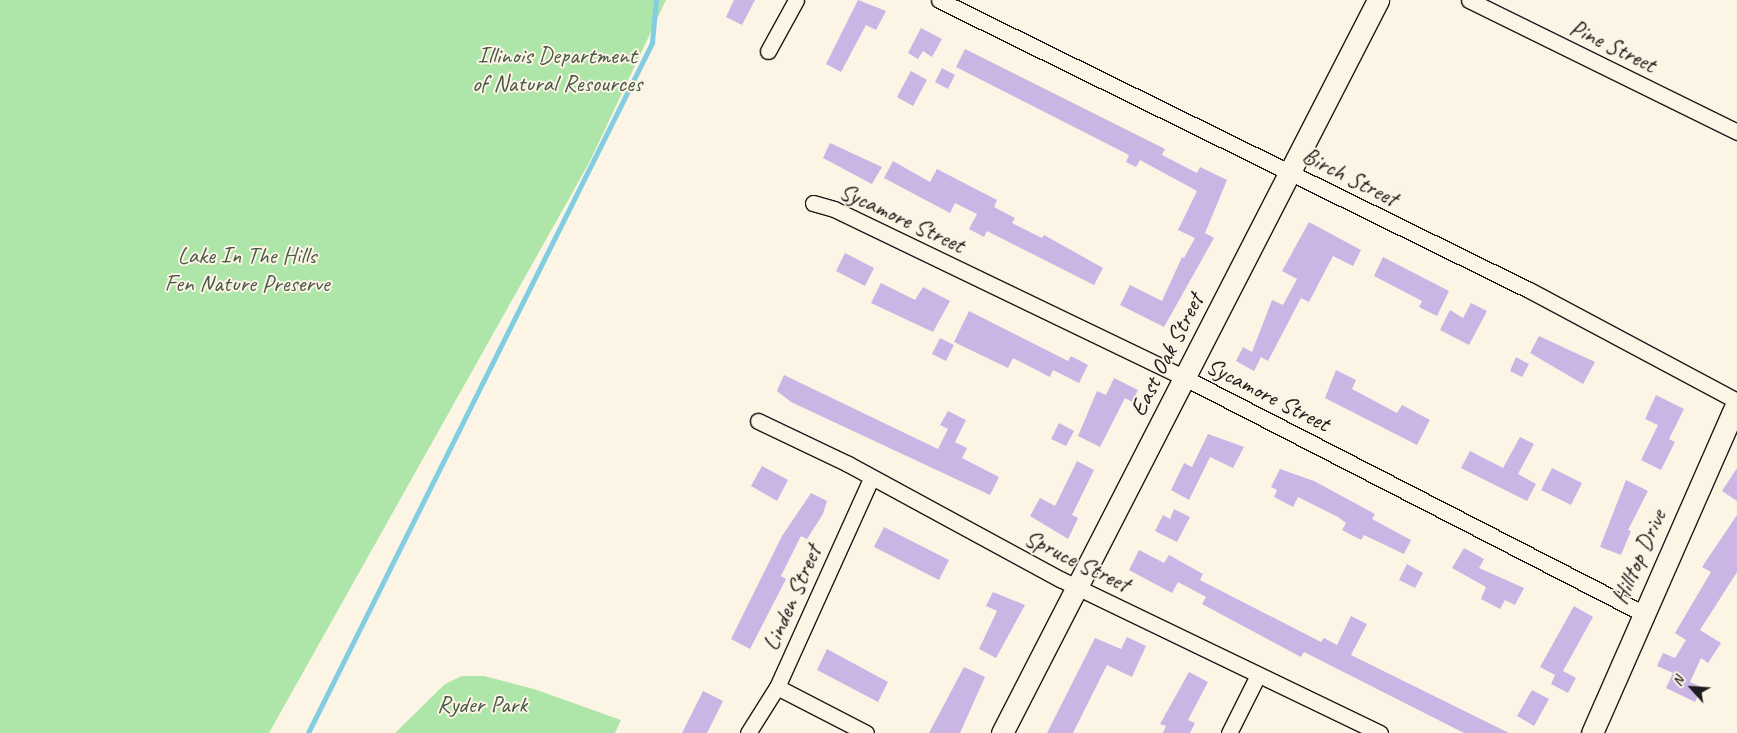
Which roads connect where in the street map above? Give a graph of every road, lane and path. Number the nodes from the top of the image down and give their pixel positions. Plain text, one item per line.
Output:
1 (796, 0) edge
2 (939, 0) edge
3 (1378, 0) edge
4 (1469, 0) edge
5 (768, 51) dead end
6 (1737, 132) edge
7 (1290, 172) junction
8 (813, 204) dead end
9 (1185, 378) junction
10 (1737, 402) edge
11 (758, 421) dead end
12 (871, 479) junction
13 (1076, 586) junction
14 (1642, 613) junction
15 (1258, 675) junction
16 (777, 687) junction
17 (748, 733) edge
18 (866, 733) edge
19 (1002, 733) edge
20 (1229, 733) edge
21 (1380, 733) edge
22 (1592, 733) edge

1 - 5 street
2 - 7 street, Birch Street
3 - 7 street, East Oak Street
4 - 6 street, Pine Street
7 - 9 street, East Oak Street
7 - 10 street, Birch Street
8 - 9 street, Sycamore Street
9 - 13 street, East Oak Street
9 - 14 street, Sycamore Street
10 - 14 street, Hilltop Drive
11 - 12 street, Spruce Street
12 - 13 street, Spruce Street
12 - 16 street, Linden Street
13 - 15 street, Spruce Street
13 - 19 street, East Oak Street
14 - 22 street, Hilltop Drive
15 - 20 street
15 - 21 street, Spruce Street
16 - 17 street, Linden Street
16 - 18 street

